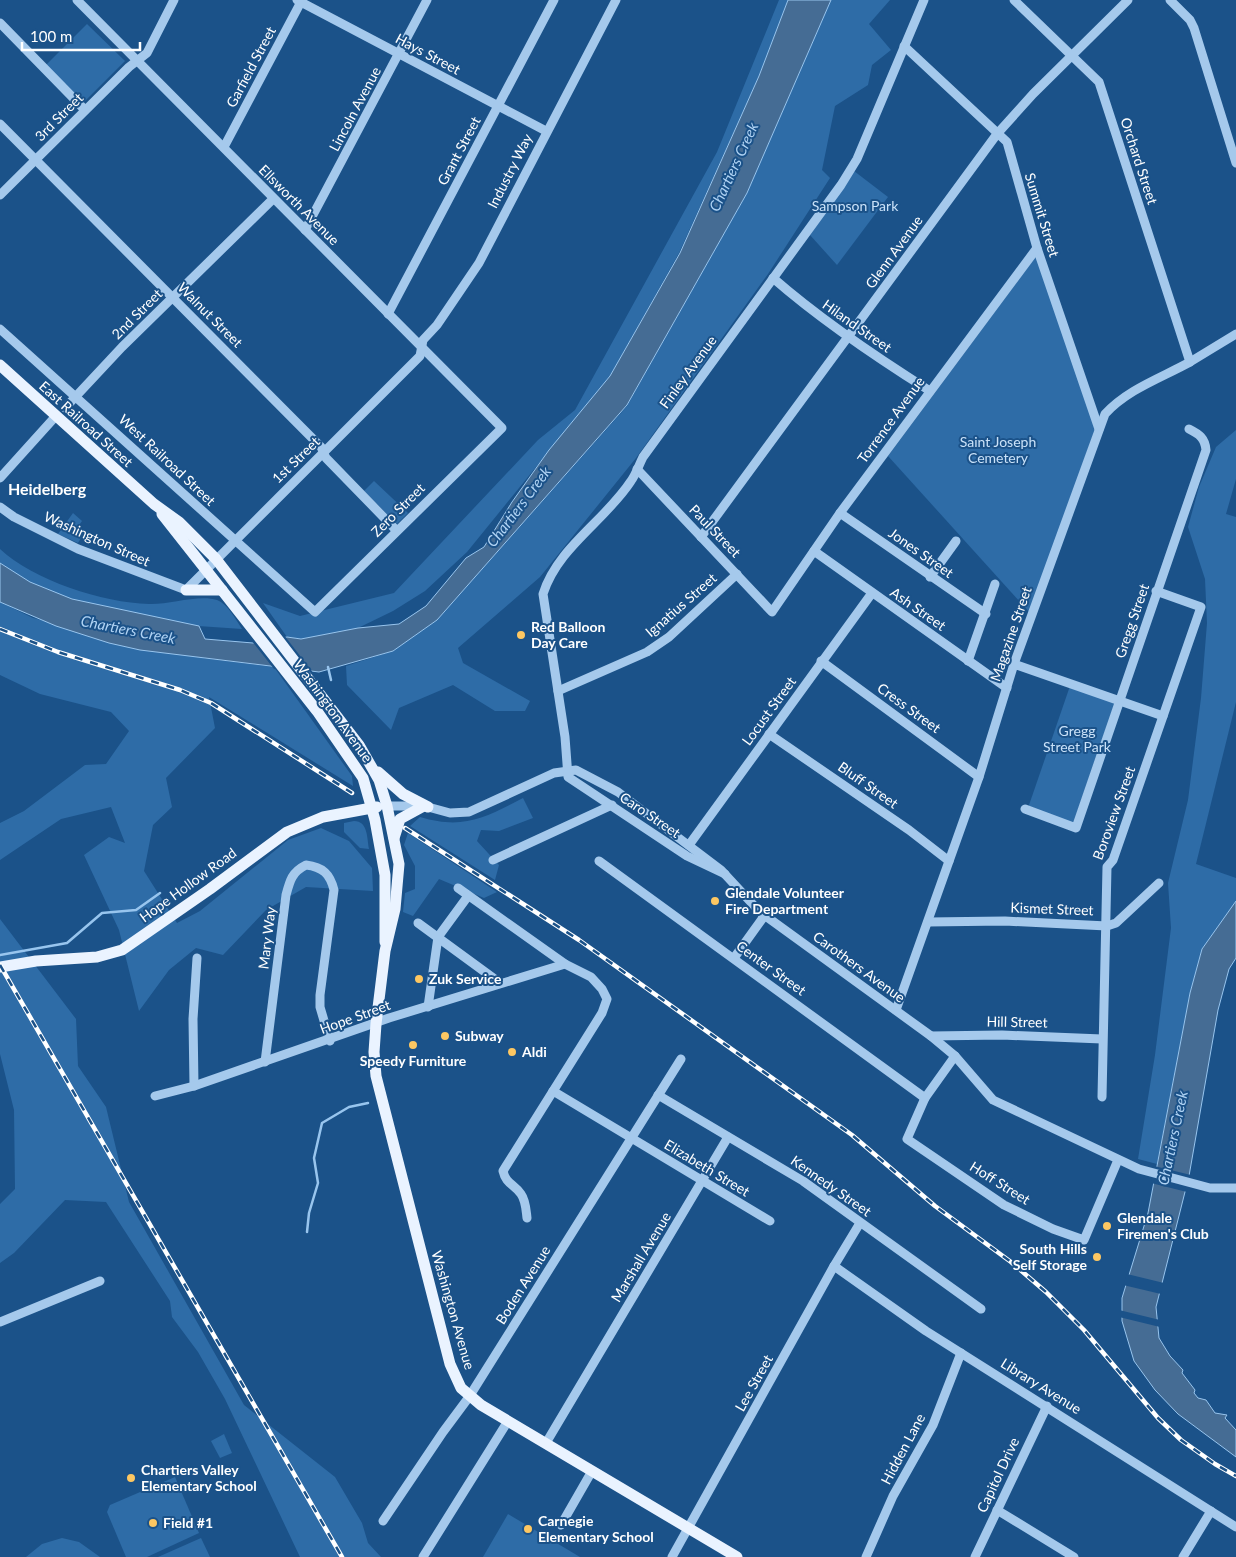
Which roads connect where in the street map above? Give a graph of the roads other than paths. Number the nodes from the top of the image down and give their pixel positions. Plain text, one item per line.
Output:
1 (78, 0) edge
2 (174, 0) edge
3 (427, 0) edge
4 (554, 0) edge
5 (616, 0) edge
6 (924, 0) edge
7 (1014, 0) edge
8 (1128, 0) edge
9 (1170, 0) edge
10 (300, 1) edge
11 (0, 23) edge
12 (904, 46) junction
13 (399, 54) junction
14 (1072, 55) junction
15 (139, 60) junction
16 (498, 106) junction
17 (85, 110) junction
18 (0, 124) edge
19 (546, 131) junction
20 (997, 134) junction
21 (224, 147) junction
22 (35, 160) junction
23 (1236, 163) edge
24 (0, 195) edge
25 (273, 199) junction
26 (305, 230) junction
27 (1037, 248) junction
28 (773, 278) junction
29 (173, 297) junction
30 (388, 314) junction
31 (0, 329) edge
32 (1236, 334) edge
33 (850, 335) junction
34 (423, 349) junction
35 (1190, 362) junction
36 (0, 365) edge
37 (930, 390) junction
38 (76, 395) junction
39 (65, 408) dead end
40 (55, 417) junction
41 (502, 428) joint
42 (1098, 429) junction
43 (1189, 429) dead end
44 (323, 452) junction
45 (637, 469) junction
46 (0, 478) edge
47 (154, 504) junction
48 (0, 507) edge
49 (840, 513) junction
50 (396, 530) junction
51 (701, 537) junction
52 (234, 540) junction
53 (956, 541) dead end
54 (814, 551) junction
55 (216, 559) junction
56 (206, 569) junction
57 (737, 574) junction
58 (930, 577) junction
59 (995, 584) dead end
60 (186, 590) junction
61 (1156, 591) junction
62 (224, 592) junction
63 (872, 593) junction
64 (247, 598) joint
65 (315, 612) joint
66 (772, 612) joint
67 (986, 614) junction
68 (822, 661) junction
69 (968, 661) junction
70 (1014, 664) junction
71 (1007, 688) junction
72 (558, 691) junction
73 (1119, 701) junction
74 (1163, 716) junction
75 (769, 734) junction
76 (374, 768) junction
77 (568, 770) junction
78 (979, 777) junction
79 (612, 805) junction
80 (387, 806) junction
81 (425, 807) junction
82 (372, 808) junction
83 (1025, 809) dead end
84 (393, 842) junction
85 (689, 845) junction
86 (493, 860) dead end
87 (599, 861) dead end
88 (949, 861) junction
89 (725, 874) junction
90 (1159, 883) dead end
91 (458, 888) dead end
92 (468, 896) junction
93 (765, 916) junction
94 (928, 922) junction
95 (418, 923) dead end
96 (1107, 926) junction
97 (438, 938) junction
98 (385, 951) junction
99 (197, 958) dead end
100 (734, 958) junction
101 (565, 964) junction
102 (0, 966) edge
103 (500, 983) junction
104 (428, 1007) junction
105 (896, 1010) junction
106 (376, 1024) junction
107 (931, 1036) junction
108 (1102, 1039) junction
109 (330, 1041) junction
110 (955, 1056) junction
111 (681, 1059) dead end
112 (266, 1062) junction
113 (194, 1086) junction
114 (554, 1091) junction
115 (658, 1095) junction
116 (156, 1096) dead end
117 (1102, 1097) dead end
118 (925, 1098) junction
119 (728, 1137) junction
120 (631, 1138) junction
121 (1118, 1160) junction
122 (702, 1181) junction
123 (1236, 1188) edge
124 (527, 1218) dead end
125 (770, 1221) dead end
126 (860, 1223) junction
127 (834, 1266) junction
128 (100, 1280) dead end
129 (981, 1310) dead end
130 (0, 1322) edge
131 (961, 1352) junction
132 (470, 1397) junction
133 (1047, 1406) junction
134 (508, 1421) junction
135 (546, 1444) junction
136 (592, 1471) junction
137 (997, 1510) junction
138 (1211, 1511) junction
139 (383, 1521) dead end
140 (561, 1525) dead end
141 (1236, 1527) edge
142 (688, 1528) junction
143 (423, 1557) edge
144 (672, 1557) edge
145 (737, 1557) edge
146 (866, 1557) edge
147 (975, 1557) edge
148 (1074, 1557) edge
149 (1183, 1557) edge

1 - 15 street, Ellsworth Avenue
2 - 15 street, 3rd Street
3 - 13 street, Lincoln Avenue
4 - 16 street, Grant Street
5 - 19 street, Industry Way
6 - 12 street, Finley Avenue
7 - 14 street, Orchard Street
8 - 14 street, Glenn Avenue
9 - 23 street
10 - 13 street, Hays Street
10 - 21 street, Garfield Street
11 - 17 street
12 - 20 street, Summit Street
12 - 28 street, Finley Avenue
13 - 16 street, Hays Street
13 - 26 street, Lincoln Avenue
14 - 20 street, Glenn Avenue
14 - 35 street, Orchard Street
15 - 17 street, 3rd Street
15 - 21 street, Ellsworth Avenue
16 - 19 street, Hays Street
16 - 30 street, Grant Street
17 - 22 street, 3rd Street
18 - 22 street, Walnut Street
19 - 34 street, Industry Way
20 - 27 street, Summit Street
20 - 33 street, Glenn Avenue
21 - 25 street, Ellsworth Avenue
22 - 24 street, 3rd Street
22 - 29 street, Walnut Street
25 - 26 street, Ellsworth Avenue
25 - 29 street, 2nd Street
26 - 30 street, Ellsworth Avenue
27 - 37 street, Torrence Avenue
27 - 42 street, Summit Street
28 - 33 street, Hiland Street
28 - 45 street, Finley Avenue
29 - 38 street, 2nd Street
29 - 44 street, Walnut Street
30 - 34 street, Ellsworth Avenue
31 - 38 street, West Railroad Street
32 - 35 street, Magazine Street
33 - 37 street, Hiland Street
33 - 51 street, Glenn Avenue
34 - 41 street, Ellsworth Avenue
34 - 44 street, 1st Street
35 - 42 street, Magazine Street
36 - 40 main road, East Railroad Street
37 - 49 street, Torrence Avenue
38 - 39 street, 2nd Street
38 - 52 street, West Railroad Street
40 - 46 street
40 - 47 main road, East Railroad Street
41 - 50 street, Zero Street
42 - 70 street, Magazine Street
43 - 61 street, Gregg Street
44 - 50 street, Walnut Street
44 - 52 street, 1st Street
45 - 51 street, Paul Street
45 - 72 street, Finley Avenue
47 - 55 main road, East Railroad Street
47 - 56 main road, East Railroad Street
48 - 60 street, Washington Street
49 - 54 street, Torrence Avenue
49 - 58 street, Jones Street
50 - 65 street, Zero Street
51 - 57 street, Paul Street
52 - 55 street, 1st Street
52 - 65 street, West Railroad Street
53 - 58 street
54 - 63 street, Ash Street
54 - 66 street, Torrence Avenue
55 - 56 street, 1st Street
55 - 64 main road, East Railroad Street
56 - 60 street, 1st Street
56 - 62 main road, East Railroad Street
57 - 66 street, Paul Street
57 - 72 street, Ignatius Street
58 - 67 street, Jones Street
59 - 67 street
60 - 62 main road
61 - 73 street, Gregg Street
61 - 74 street, Boroview Street
62 - 82 main road, Washington Avenue
63 - 68 street, Locust Street
63 - 69 street, Ash Street
64 - 76 main road, Washington Avenue
67 - 69 street
68 - 75 street, Locust Street
68 - 78 street, Cress Street
69 - 71 street, Ash Street
70 - 71 street, Magazine Street
70 - 73 street
71 - 78 street, Magazine Street
72 - 77 street, Finley Avenue
73 - 74 street
73 - 83 street, Gregg Street
74 - 96 street, Boroview Street
75 - 85 street, Locust Street
75 - 88 street, Bluff Street
76 - 80 main road, Washington Avenue
76 - 81 main road
77 - 79 street, Caro Street
77 - 81 street
77 - 85 street, Carothers Avenue
78 - 88 street, Magazine Street
79 - 86 street
79 - 89 street, Caro Street
80 - 81 street
80 - 82 main road, Hope Hollow Road
80 - 84 main road, Washington Avenue
81 - 84 main road
82 - 98 main road, Washington Avenue
82 - 102 main road, Hope Hollow Road
84 - 98 main road, Washington Avenue
85 - 89 street, Carothers Avenue
87 - 100 street, Center Street
88 - 94 street, Magazine Street
89 - 93 street, Carothers Avenue
90 - 96 street, Kismet Street
91 - 92 street
92 - 97 street
92 - 101 street
93 - 100 street
93 - 105 street, Carothers Avenue
94 - 96 street, Kismet Street
94 - 105 street, Magazine Street
95 - 97 street
96 - 108 street, Boroview Street
97 - 103 street
97 - 104 street
98 - 106 main road, Washington Avenue
99 - 113 street
100 - 118 street, Center Street
101 - 103 street, Hope Street
101 - 114 street
103 - 104 street, Hope Street
104 - 106 street, Hope Street
105 - 107 street, Carothers Avenue
106 - 109 street, Hope Street
106 - 132 main road, Washington Avenue
107 - 108 street, Hill Street
107 - 110 street, Carothers Avenue
108 - 117 street, Boroview Street
109 - 112 street, Hope Street
109 - 112 street, Mary Way
110 - 118 street
110 - 121 street, Carothers Avenue
111 - 115 street, Boden Avenue
112 - 113 street, Hope Street
113 - 116 street, Hope Street
114 - 120 street, Elizabeth Street
114 - 124 street
115 - 119 street, Kennedy Street
115 - 120 street, Boden Avenue
118 - 121 street, Hoff Street
119 - 122 street, Marshall Avenue
119 - 126 street, Kennedy Street
120 - 122 street, Elizabeth Street
120 - 132 street, Boden Avenue
121 - 123 street, Carothers Avenue
122 - 125 street, Elizabeth Street
122 - 135 street, Marshall Avenue
126 - 127 street, Lee Street
126 - 129 street, Kennedy Street
127 - 131 street, Library Avenue
127 - 142 street, Lee Street
128 - 130 street
131 - 133 street, Library Avenue
131 - 146 street, Hidden Lane
132 - 134 main road, Washington Avenue
132 - 139 street, Boden Avenue
133 - 137 street, Capitol Drive
133 - 138 street, Library Avenue
134 - 135 main road, Washington Avenue
134 - 143 street
135 - 136 main road, Washington Avenue
136 - 140 street
136 - 142 main road, Washington Avenue
137 - 147 street, Capitol Drive
137 - 148 street
138 - 141 street, Library Avenue
138 - 149 street
142 - 144 street, Lee Street
142 - 145 main road, Washington Avenue

